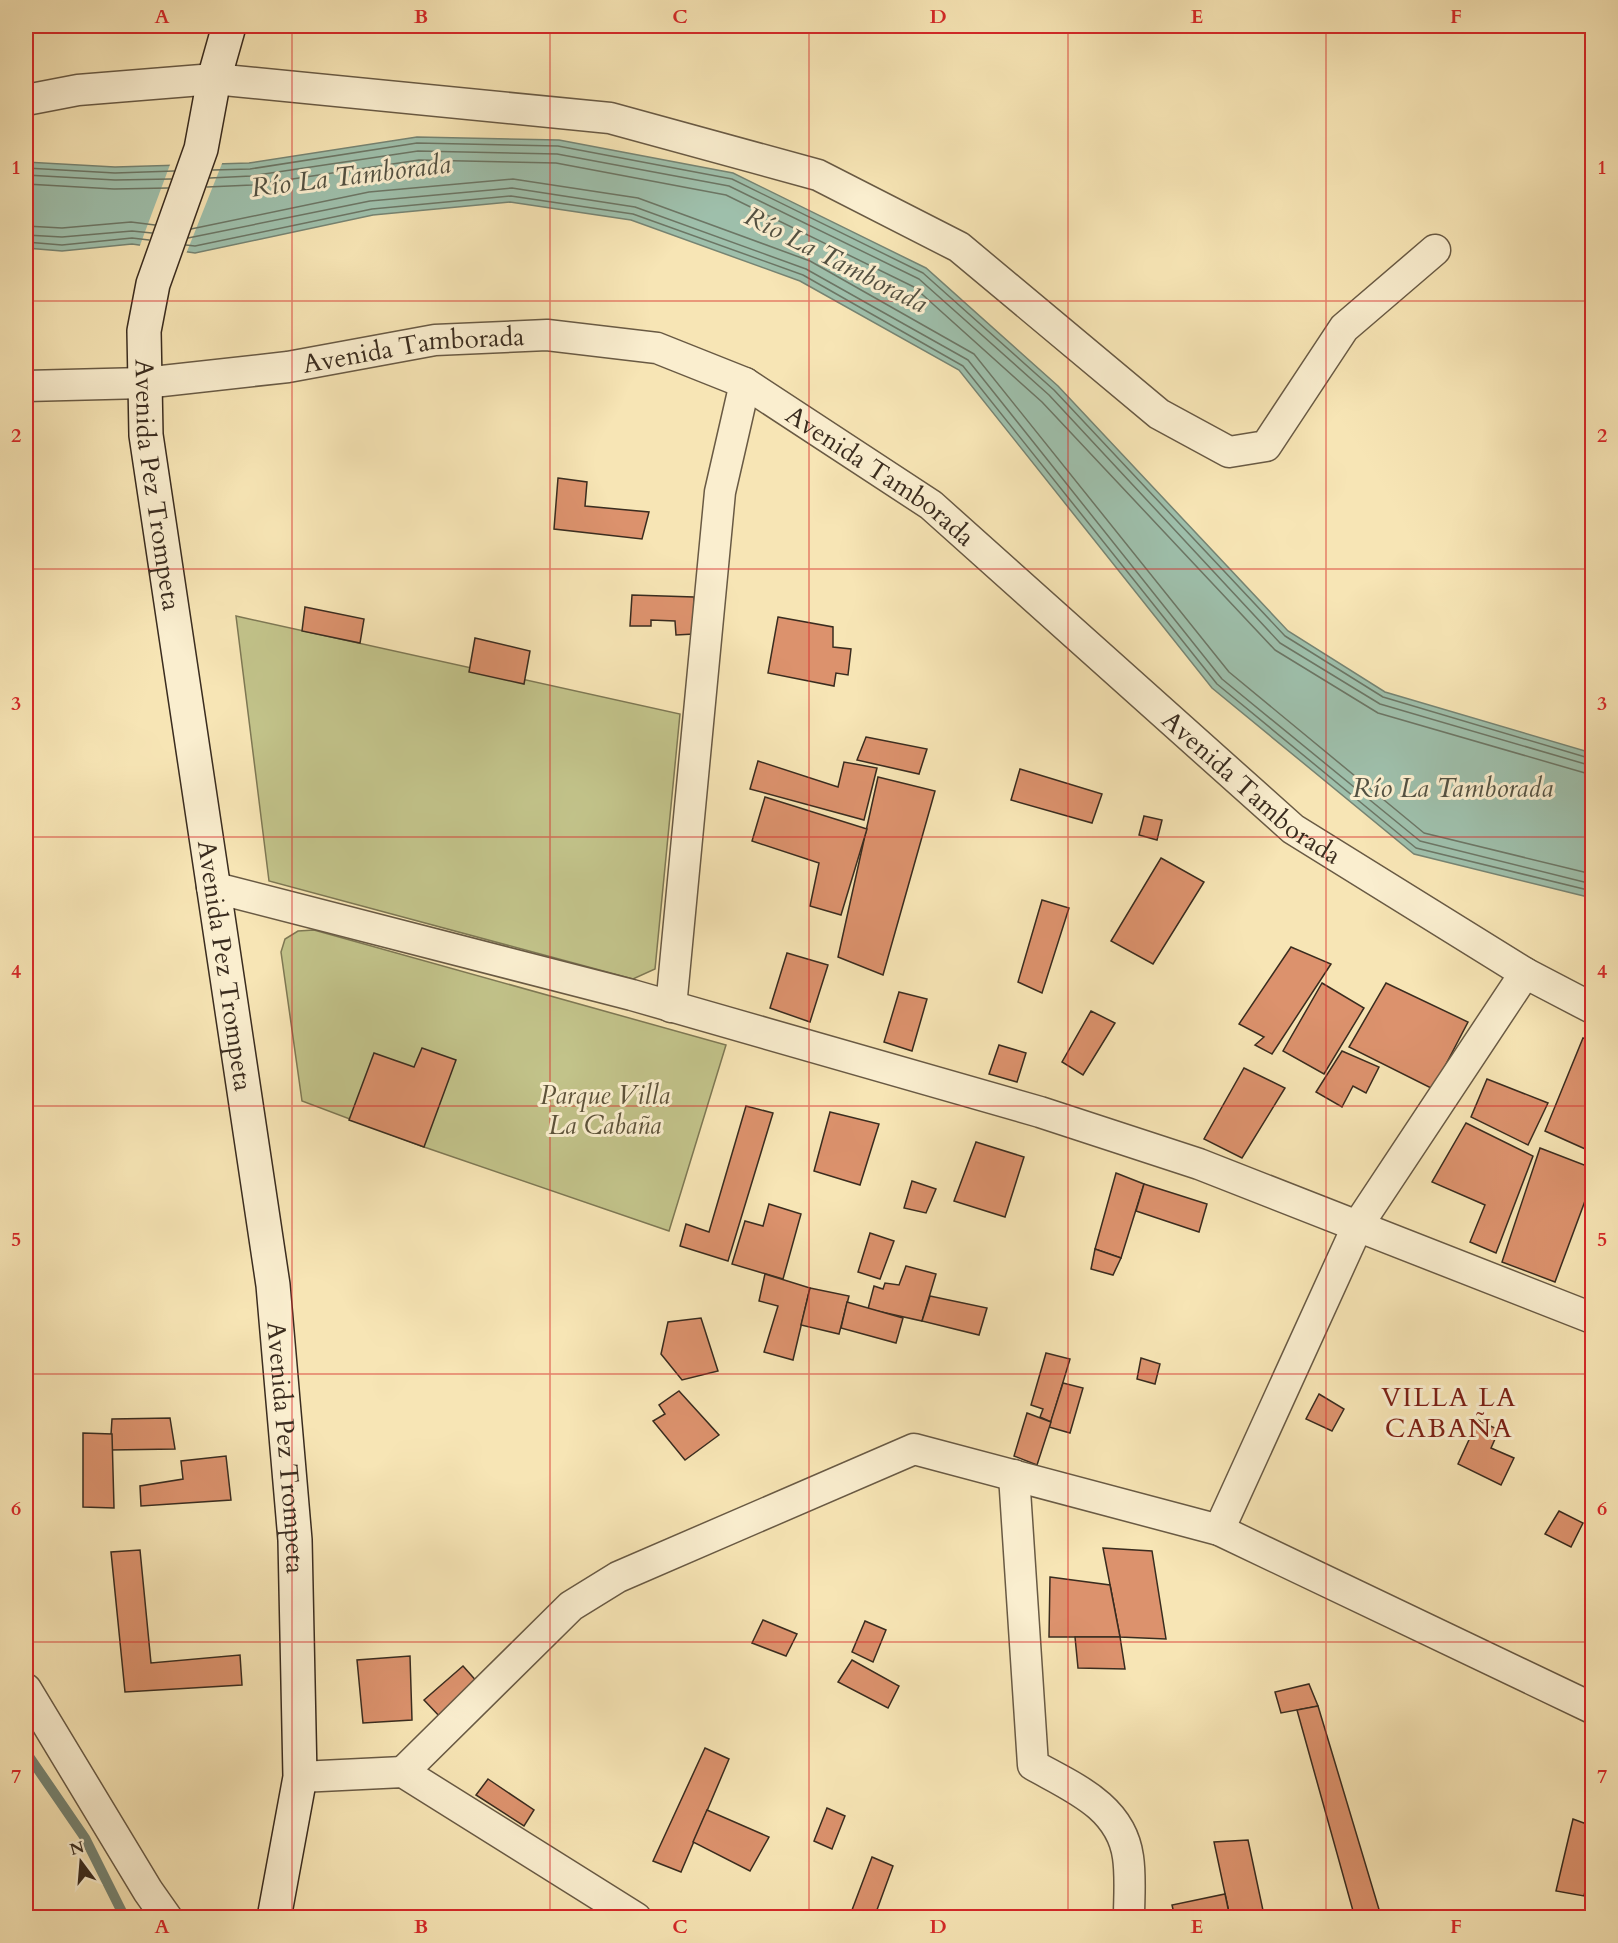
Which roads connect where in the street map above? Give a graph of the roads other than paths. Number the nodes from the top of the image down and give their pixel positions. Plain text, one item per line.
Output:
1 (229, 26) edge
2 (214, 79) junction
3 (26, 100) edge
4 (1435, 250) dead end
5 (144, 383) junction
6 (745, 383) junction
7 (26, 386) edge
8 (212, 887) junction
9 (1525, 974) junction
10 (671, 1007) junction
11 (1593, 1008) edge
12 (1358, 1225) junction
13 (1593, 1318) edge
14 (1014, 1475) junction
15 (1219, 1530) junction
16 (26, 1689) edge
17 (1593, 1708) edge
18 (402, 1772) junction
19 (300, 1777) junction
20 (167, 1917) edge
21 (274, 1917) edge
22 (636, 1917) edge
23 (1130, 1917) edge

1 - 2 main road, Avenida Pez Trompeta
2 - 3 street
2 - 4 street
2 - 5 main road, Avenida Pez Trompeta
5 - 6 street, Avenida Tamborada
5 - 7 street, Avenida Tamborada
5 - 8 main road, Avenida Pez Trompeta
6 - 9 street, Avenida Tamborada
6 - 10 street
8 - 10 street
8 - 19 main road, Avenida Pez Trompeta
9 - 11 street, Avenida Tamborada
9 - 12 street
10 - 12 street
12 - 13 street
12 - 15 street
14 - 15 street
14 - 18 street
14 - 23 street
15 - 17 street
16 - 20 street
18 - 19 street
18 - 22 street
19 - 21 main road, Avenida Pez Trompeta

